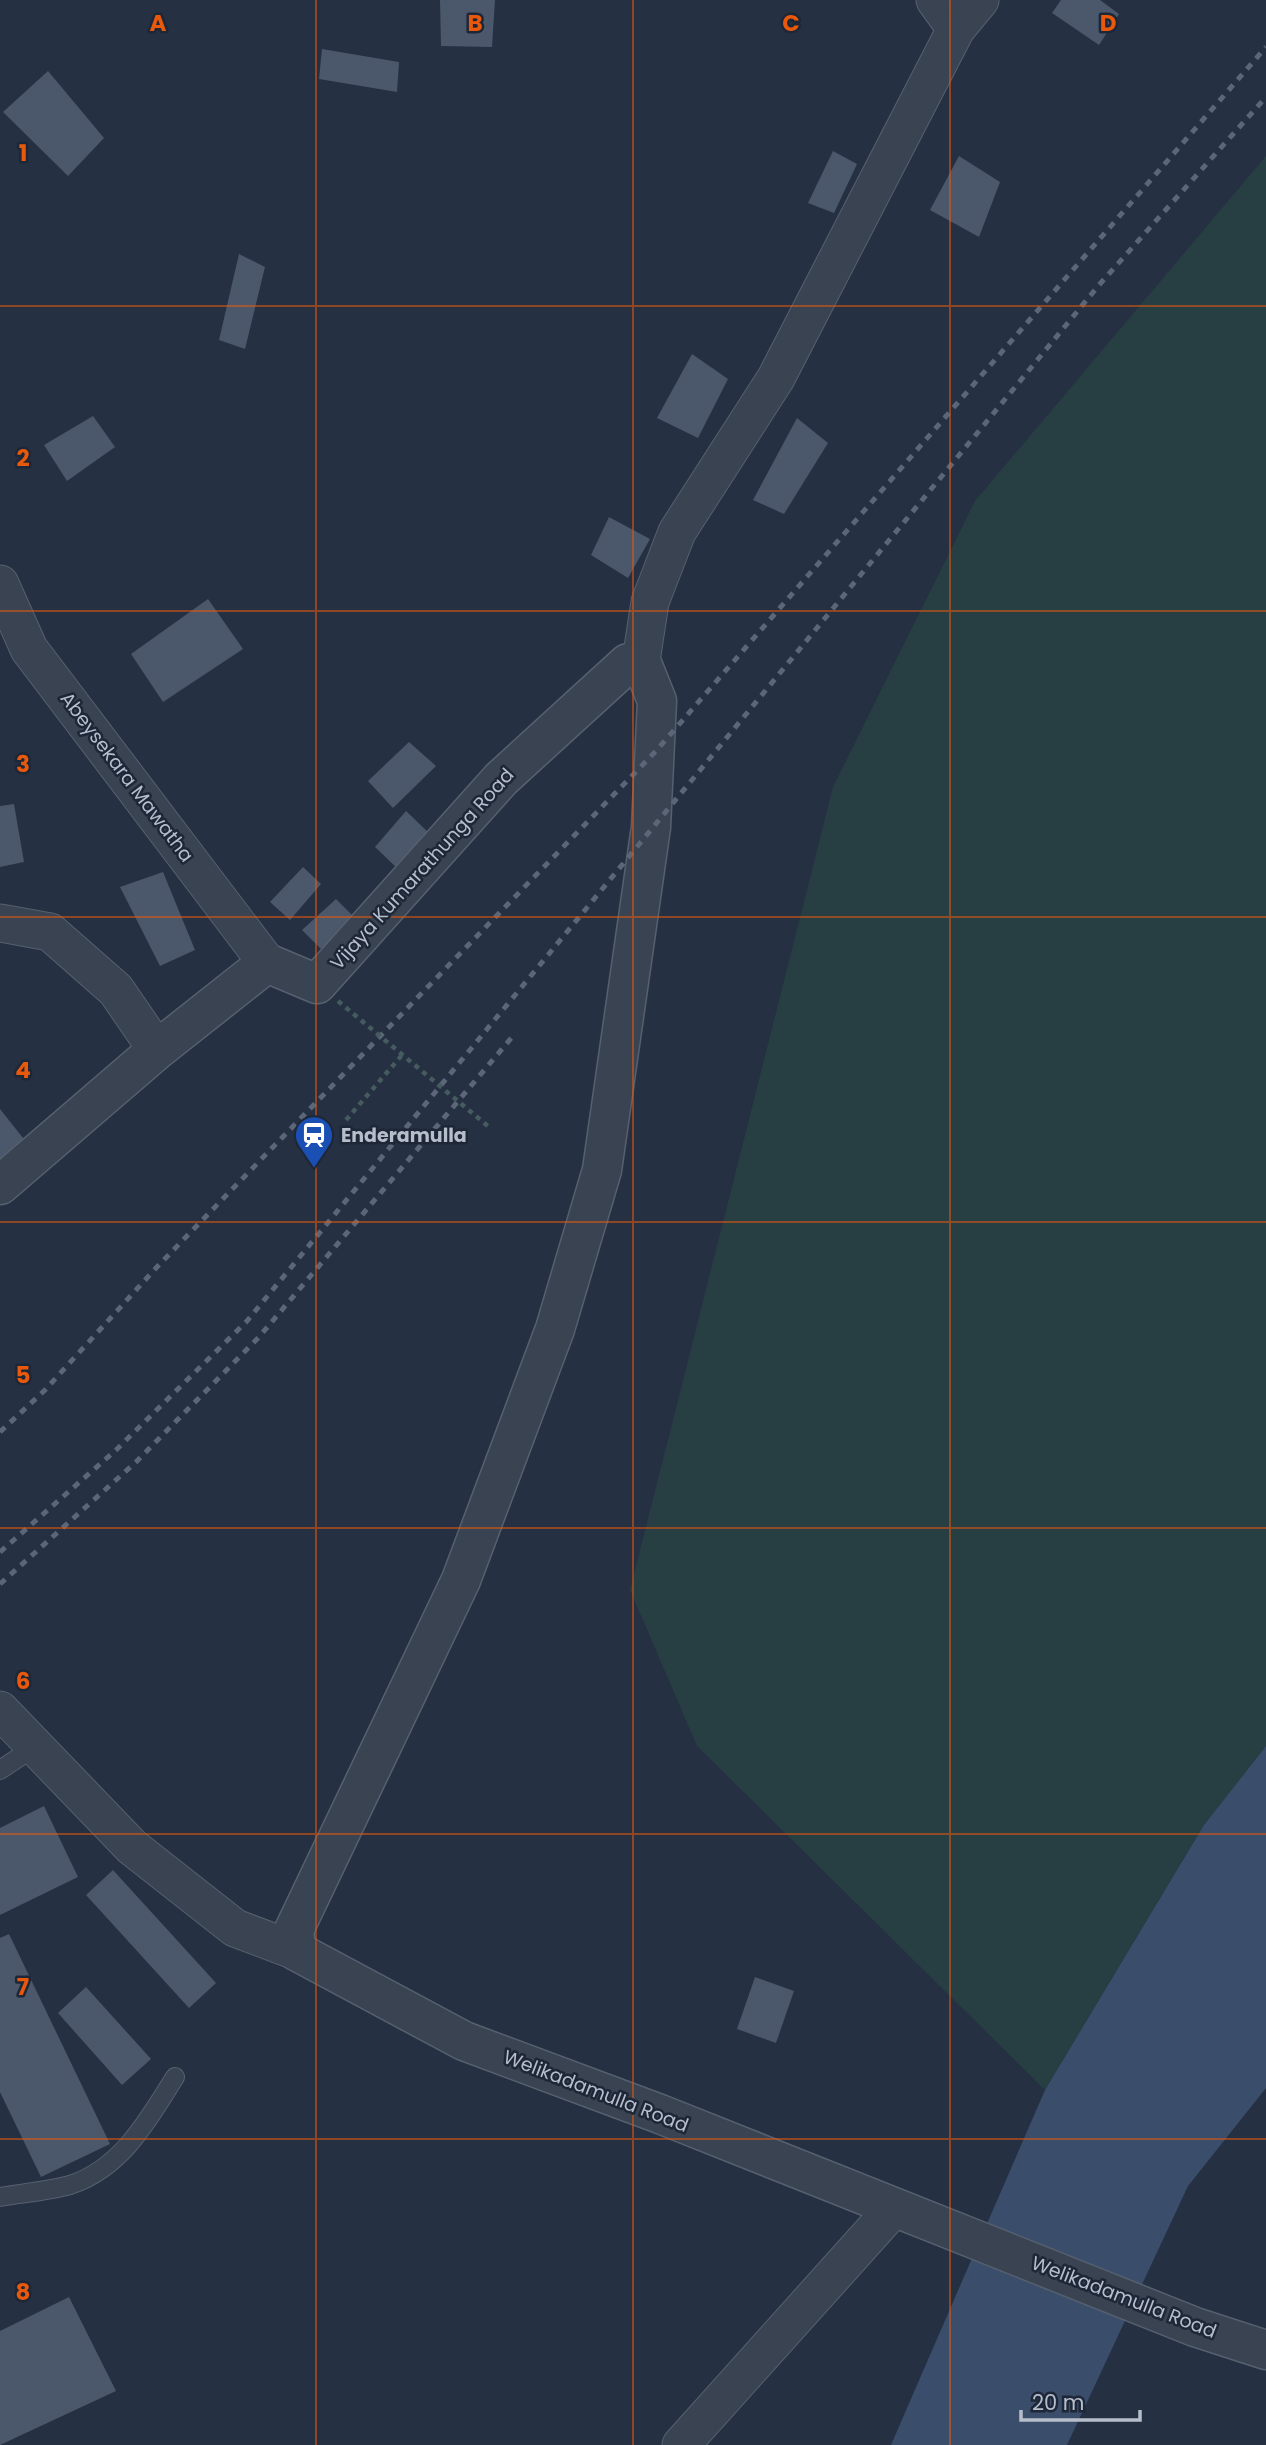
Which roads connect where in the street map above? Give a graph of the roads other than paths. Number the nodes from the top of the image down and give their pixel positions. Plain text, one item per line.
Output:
1 (935, 0) edge
2 (980, 0) edge
3 (956, 29) junction
4 (0, 584) edge
5 (641, 661) junction
6 (0, 923) edge
7 (267, 963) junction
8 (157, 1050) junction
9 (0, 1185) edge
10 (0, 1710) edge
11 (36, 1746) junction
12 (0, 1770) edge
13 (296, 1951) junction
14 (174, 2077) dead end
15 (0, 2197) edge
16 (892, 2209) junction
17 (1266, 2350) edge
18 (681, 2445) edge

1 - 3 street
2 - 3 street
3 - 5 street
4 - 7 street, Abeysekara Mawatha
5 - 7 street, Vijaya Kumarathunga Road
5 - 13 street
6 - 8 street
7 - 8 street
8 - 9 street
10 - 11 street, Welikadamulla Road
11 - 12 lane
11 - 13 street, Welikadamulla Road
13 - 16 street, Welikadamulla Road
14 - 15 lane
16 - 17 street, Welikadamulla Road
16 - 18 street

